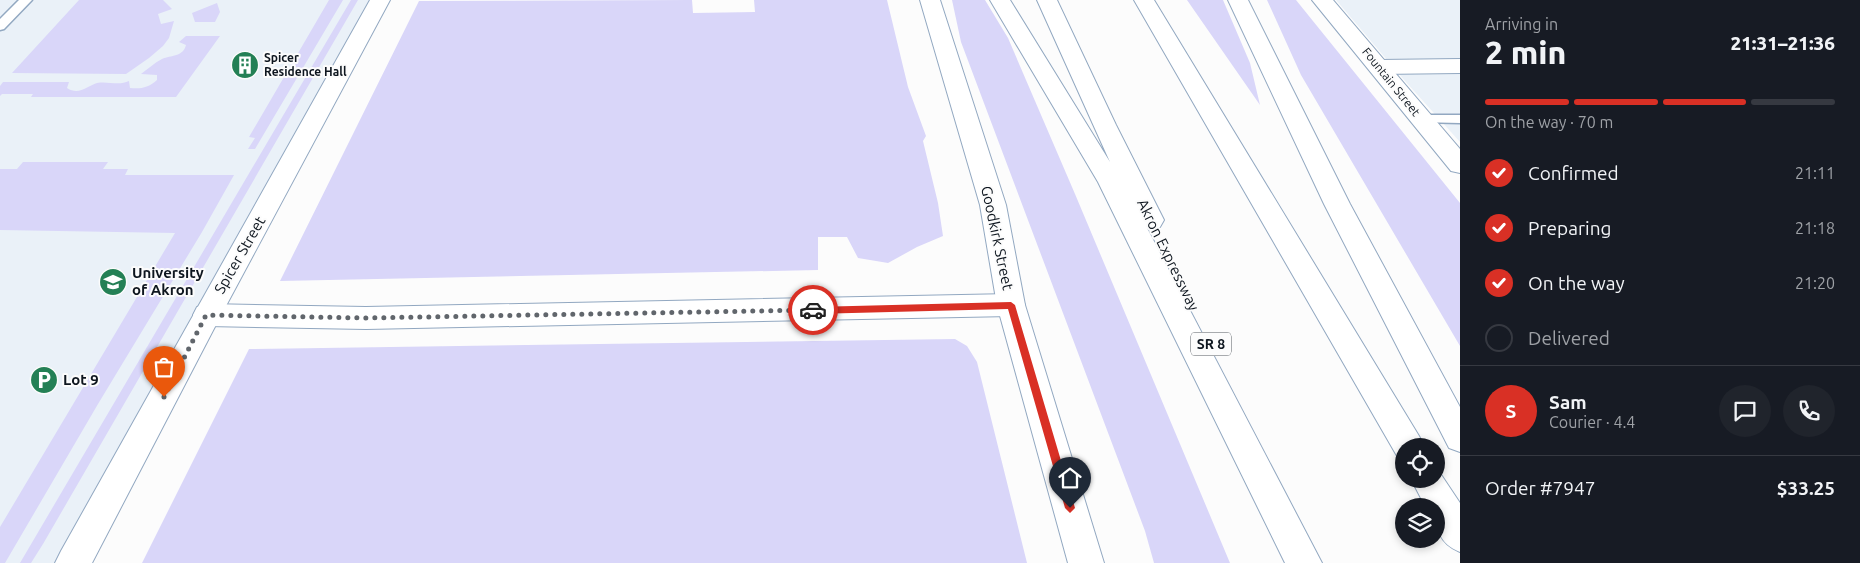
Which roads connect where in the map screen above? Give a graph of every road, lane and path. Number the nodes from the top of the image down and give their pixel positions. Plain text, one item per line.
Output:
1 (26, 0) edge
2 (380, 0) edge
3 (930, 0) edge
4 (1000, 0) edge
5 (1047, 0) edge
6 (1144, 0) edge
7 (1238, 0) edge
8 (1322, 0) edge
9 (0, 26) edge
10 (1460, 66) edge
11 (1379, 67) junction
12 (1422, 119) junction
13 (1460, 119) edge
14 (1460, 165) edge
15 (1011, 305) junction
16 (206, 315) junction
17 (1403, 438) edge
18 (1460, 438) edge
19 (1432, 488) edge
20 (1460, 535) edge
21 (73, 563) edge
22 (1086, 563) edge
23 (1304, 563) edge
24 (1319, 563) edge

1 - 9 lane
2 - 16 main road, Spicer Street
3 - 15 main road, Goodkirk Street
4 - 23 main road
5 - 24 main road, Akron Expressway / SR 8
6 - 17 main road
7 - 18 main road
8 - 11 main road, Fountain Street
10 - 11 main road
11 - 12 main road, Fountain Street
12 - 13 lane
12 - 14 main road, Fountain Street
15 - 16 main road
15 - 22 main road, Goodkirk Street
16 - 21 main road, Spicer Street
19 - 20 main road

